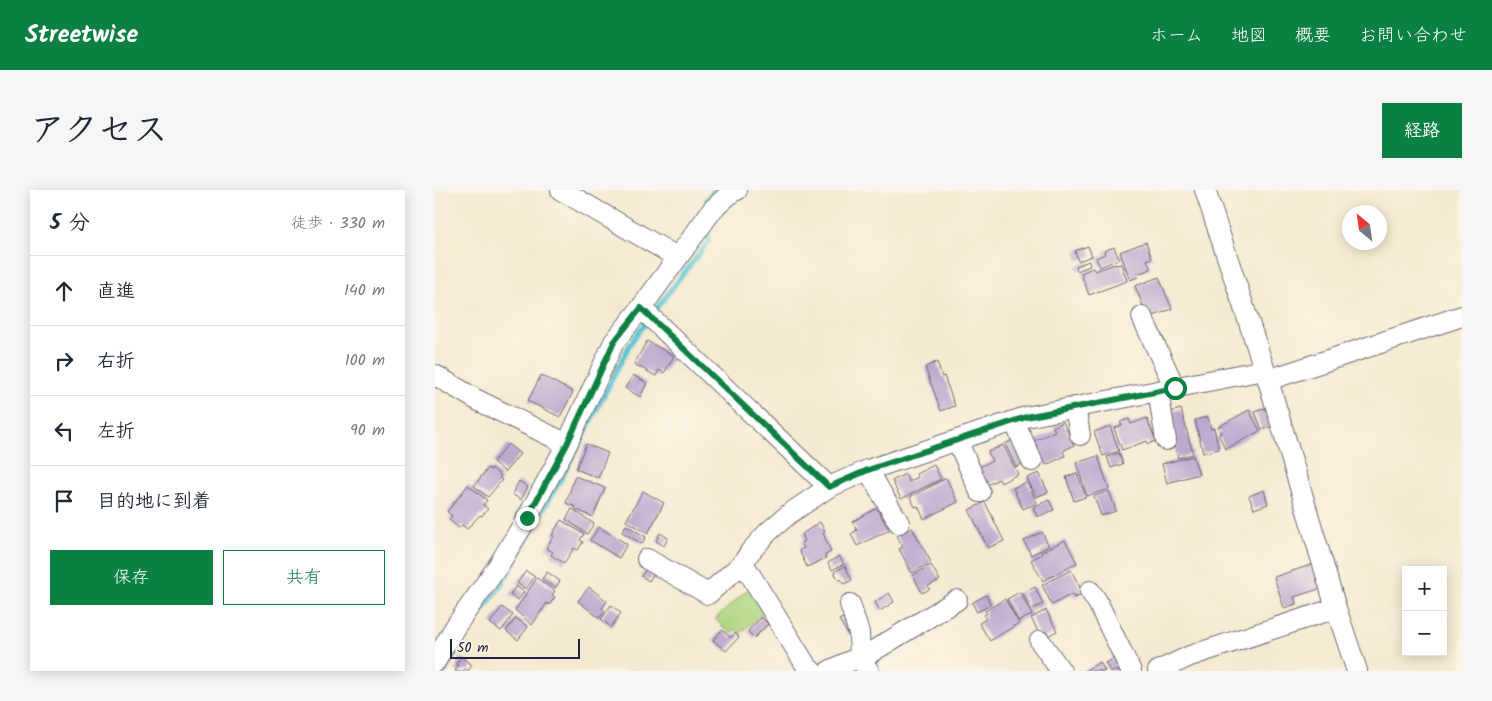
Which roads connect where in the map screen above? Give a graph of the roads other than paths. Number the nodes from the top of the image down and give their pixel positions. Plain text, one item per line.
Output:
1 (561, 190) edge
2 (1205, 190) edge
3 (734, 191) edge
4 (677, 257) junction
5 (641, 308) junction
6 (1462, 316) edge
7 (1142, 317) dead end
8 (435, 375) edge
9 (1266, 375) junction
10 (1167, 389) junction
11 (1075, 407) junction
12 (1014, 421) junction
13 (1081, 435) dead end
14 (957, 440) junction
15 (1166, 440) dead end
16 (567, 444) junction
17 (1032, 461) dead end
18 (868, 470) junction
19 (829, 487) junction
20 (980, 492) dead end
21 (899, 523) dead end
22 (647, 559) dead end
23 (743, 563) junction
24 (1090, 591) dead end
25 (957, 600) dead end
26 (850, 604) dead end
27 (1336, 608) junction
28 (1039, 641) dead end
29 (435, 662) edge
30 (865, 665) edge
31 (812, 671) edge
32 (829, 671) edge
33 (1061, 671) edge
34 (1131, 671) edge
35 (1158, 671) edge
36 (1357, 671) edge

1 - 4 street
2 - 9 street
3 - 4 street
4 - 5 street
5 - 16 street
5 - 19 street
6 - 9 street
7 - 10 street
8 - 16 street
9 - 10 street
9 - 27 street
10 - 11 street
10 - 15 street
11 - 12 street
11 - 13 street
12 - 14 street
12 - 17 street
14 - 18 street
14 - 20 street
16 - 29 street
18 - 19 street
18 - 21 street
19 - 23 street
22 - 23 street
23 - 31 street
24 - 34 street
25 - 30 street
26 - 30 street
27 - 35 street
27 - 36 street
28 - 33 street
30 - 32 street

